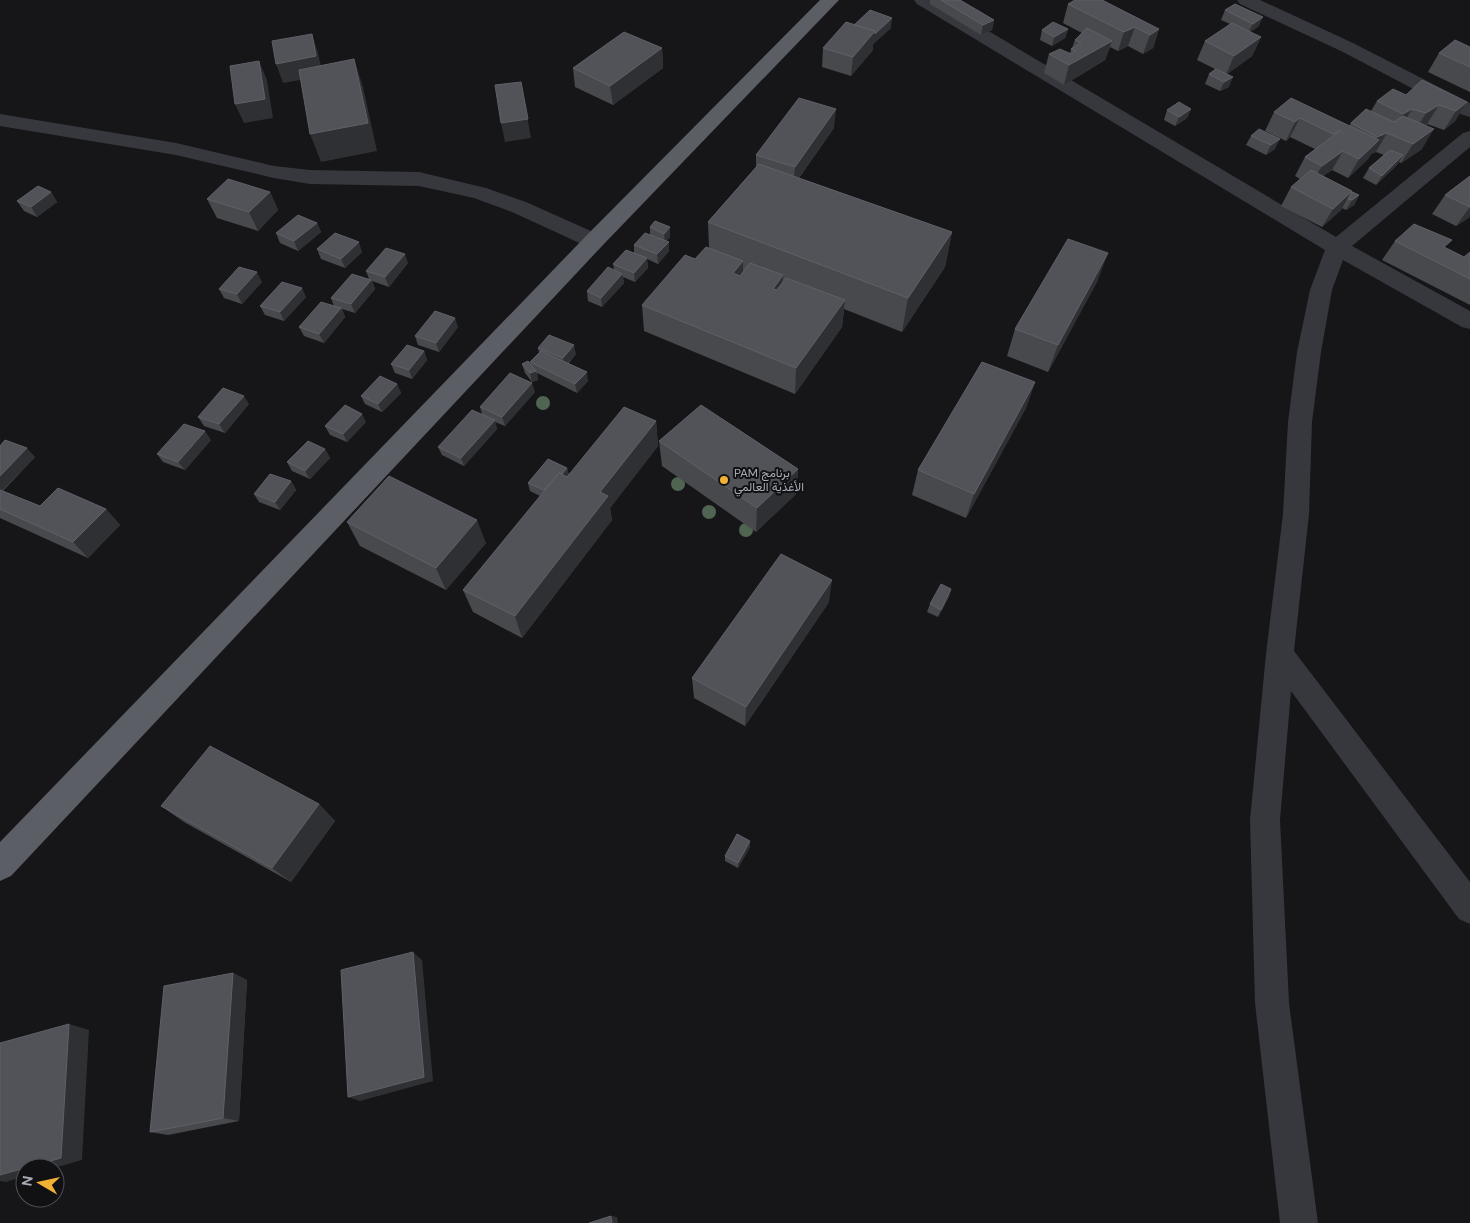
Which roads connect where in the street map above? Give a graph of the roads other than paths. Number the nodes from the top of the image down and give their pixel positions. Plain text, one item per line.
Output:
1 (830, 0) edge
2 (922, 0) edge
3 (1246, 0) edge
4 (1470, 111) edge
5 (0, 120) edge
6 (1470, 137) edge
7 (594, 241) junction
8 (1337, 248) junction
9 (1470, 321) edge
10 (1280, 654) junction
11 (0, 865) edge
12 (1470, 908) edge
13 (1299, 1223) edge

1 - 7 highway
2 - 8 street
3 - 4 street
5 - 7 street
6 - 8 street
7 - 11 highway
8 - 9 street
8 - 10 street
10 - 12 street
10 - 13 street

